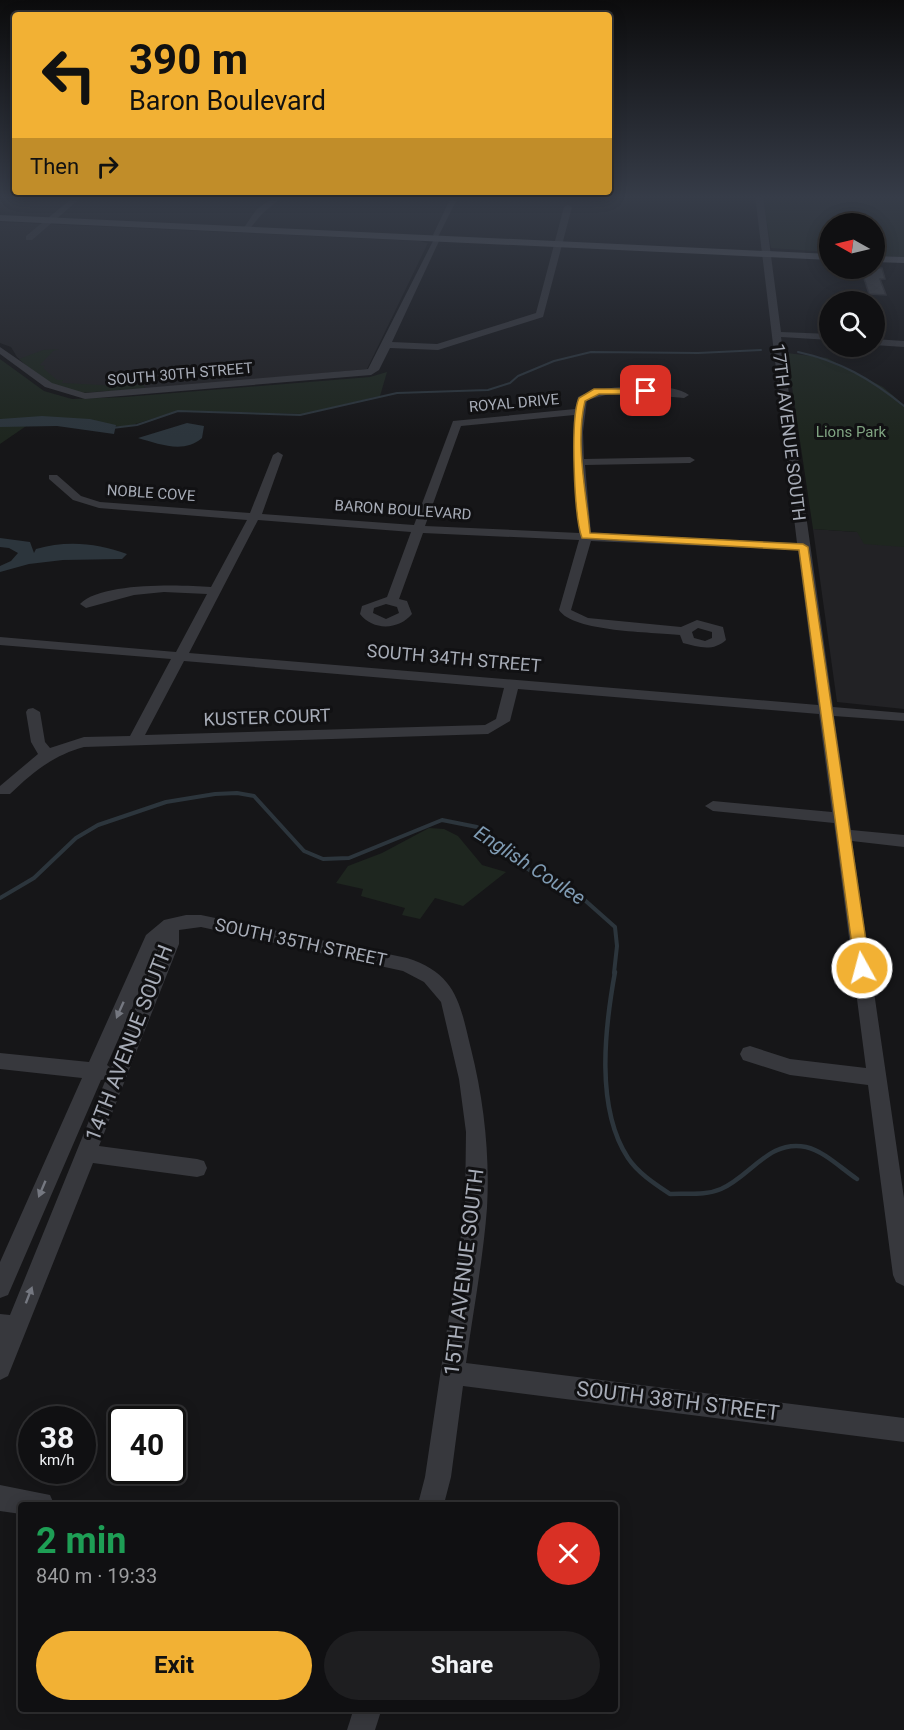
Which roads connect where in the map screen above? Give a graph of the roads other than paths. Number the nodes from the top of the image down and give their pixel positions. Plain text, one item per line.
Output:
1 (418, 276) edge
2 (551, 276) edge
3 (768, 276) edge
4 (776, 335) junction
5 (819, 337) edge
6 (885, 341) edge
7 (901, 342) edge
8 (387, 345) junction
9 (0, 350) edge
10 (904, 355) edge
11 (684, 395) dead end
12 (578, 412) junction
13 (278, 455) dead end
14 (690, 460) dead end
15 (579, 462) junction
16 (53, 477) dead end
17 (255, 516) junction
18 (420, 529) junction
19 (585, 536) junction
20 (803, 547) junction
21 (214, 591) junction
22 (392, 600) dead end
23 (86, 604) dead end
24 (684, 632) dead end
25 (0, 641) edge
26 (180, 654) junction
27 (512, 683) junction
28 (827, 710) junction
29 (33, 712) dead end
30 (904, 717) edge
31 (135, 740) junction
32 (46, 754) junction
33 (5, 790) dead end
34 (712, 806) dead end
35 (843, 827) junction
36 (904, 841) edge
37 (170, 925) junction
38 (430, 977) joint
39 (750, 1054) dead end
40 (0, 1061) edge
41 (93, 1071) junction
42 (119, 1074) junction
43 (877, 1078) junction
44 (86, 1153) junction
45 (197, 1168) dead end
46 (904, 1275) edge
47 (0, 1287) edge
48 (9, 1326) edge
49 (0, 1368) edge
50 (453, 1373) junction
51 (904, 1430) edge
52 (0, 1498) edge
53 (27, 1502) edge
54 (431, 1502) edge
55 (367, 1712) edge
56 (361, 1730) edge

1 - 8 street
2 - 8 street
3 - 4 street, 17TH AVENUE SOUTH
4 - 5 street
4 - 20 street, 17TH AVENUE SOUTH
6 - 7 street
7 - 10 street
8 - 9 street, SOUTH 30TH STREET
11 - 12 street
12 - 15 street
12 - 18 street, ROYAL DRIVE
13 - 17 street
14 - 15 street
15 - 19 street
16 - 17 street, NOBLE COVE
17 - 18 street, BARON BOULEVARD
17 - 21 street
18 - 19 street, BARON BOULEVARD
18 - 22 street
19 - 20 street, BARON BOULEVARD
19 - 24 street
20 - 28 street, 17TH AVENUE SOUTH
21 - 23 street
21 - 26 street
25 - 26 street, SOUTH 34TH STREET
26 - 27 street, SOUTH 34TH STREET
26 - 31 street
27 - 28 street, SOUTH 34TH STREET
27 - 31 street, KUSTER COURT
28 - 30 street, SOUTH 34TH STREET
28 - 35 street, 17TH AVENUE SOUTH
29 - 32 street
31 - 32 street, KUSTER COURT
32 - 33 street, KUSTER COURT
34 - 35 street
35 - 36 street
35 - 43 street, 17TH AVENUE SOUTH
37 - 38 street, SOUTH 35TH STREET
37 -> 41 street, 14TH AVENUE SOUTH
37 - 42 street, 14TH AVENUE SOUTH
38 - 50 street, 15TH AVENUE SOUTH
39 - 43 street
40 - 41 street
41 - 42 street
41 -> 47 street, 14TH AVENUE SOUTH
42 - 44 street, 14TH AVENUE SOUTH
43 - 46 street, 17TH AVENUE SOUTH
44 - 45 street
48 -> 44 street, 14TH AVENUE SOUTH
48 - 49 street, 14TH AVENUE SOUTH
50 - 51 street, SOUTH 38TH STREET
50 - 54 street, 15TH AVENUE SOUTH
52 - 53 street
55 - 56 street

